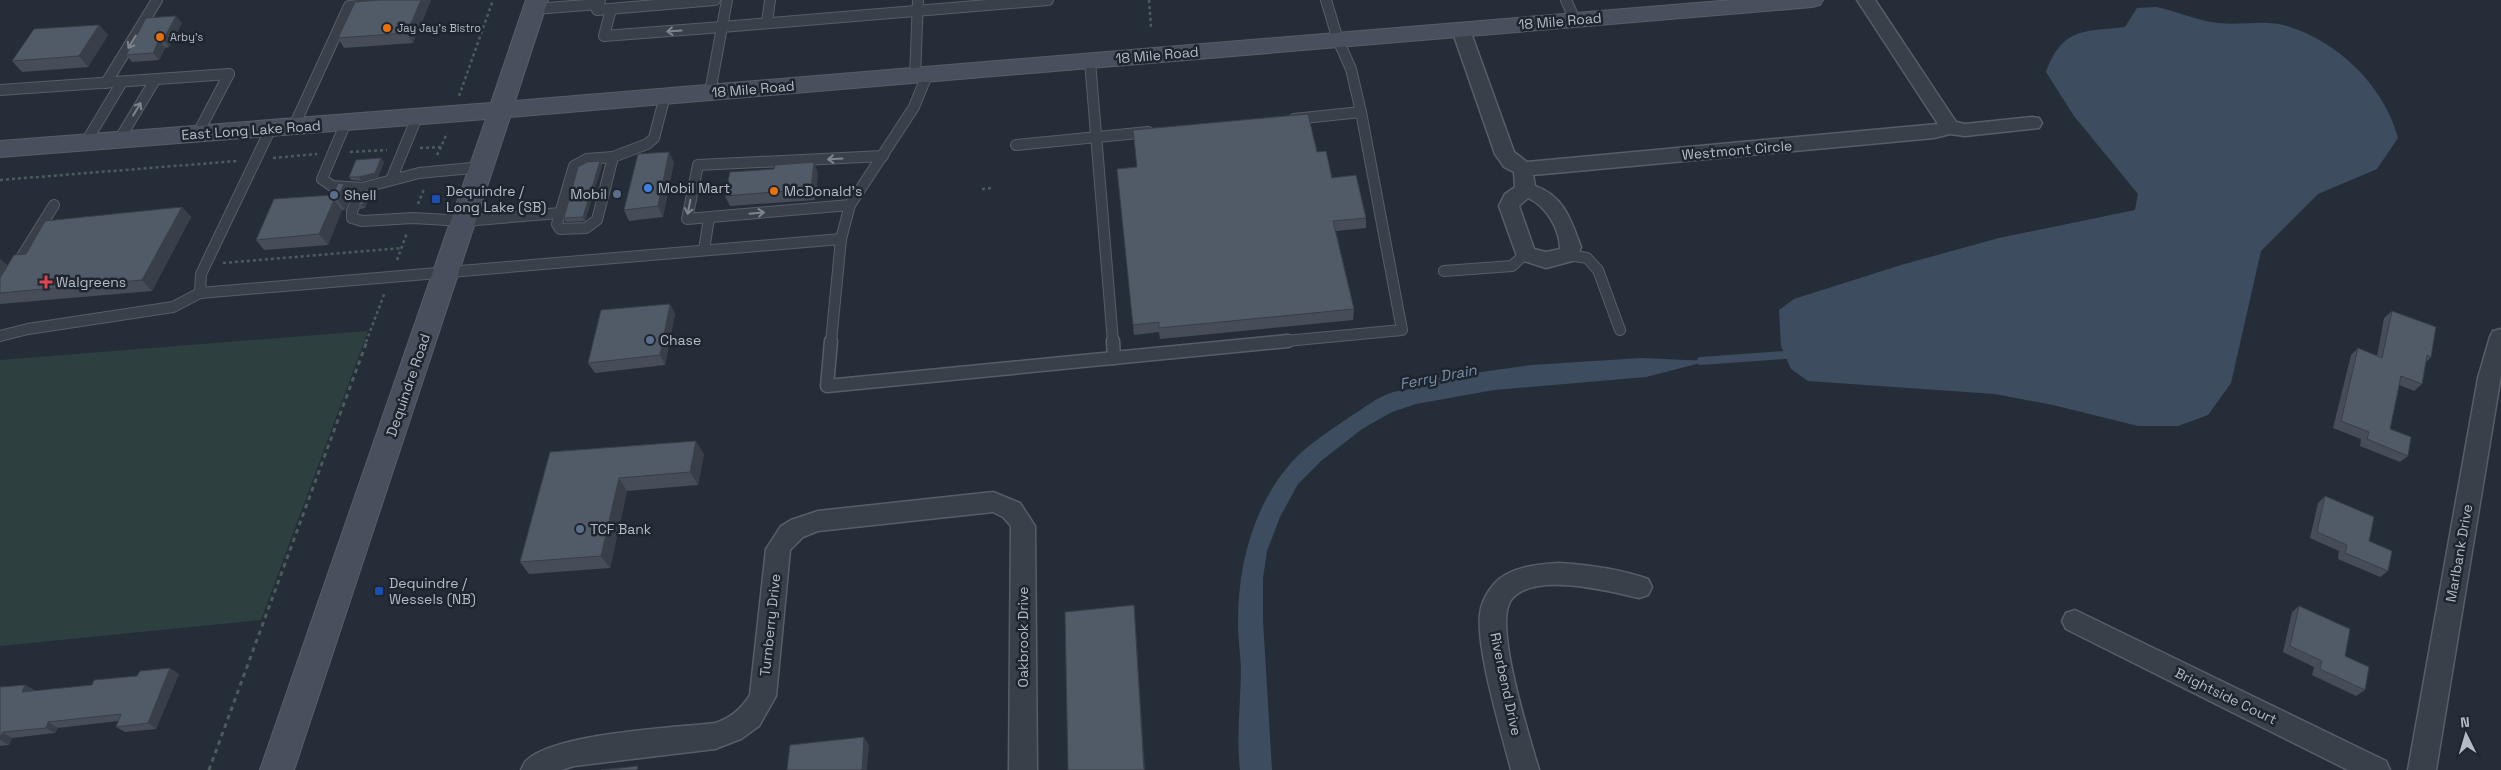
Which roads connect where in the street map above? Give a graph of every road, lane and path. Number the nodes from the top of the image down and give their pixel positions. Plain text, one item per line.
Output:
1 (157, 0) edge
2 (493, 0) edge
3 (715, 0) edge
4 (727, 0) edge
5 (770, 0) edge
6 (918, 0) edge
7 (1048, 0) edge
8 (1148, 0) edge
9 (1326, 0) edge
10 (1566, 0) edge
11 (1812, 0) edge
12 (1866, 0) edge
13 (600, 2) edge
14 (377, 4) edge
15 (535, 4) edge
16 (611, 8) junction
17 (917, 11) junction
18 (1575, 20) junction
19 (767, 24) junction
20 (722, 27) junction
21 (1152, 27) dead end
22 (1461, 30) junction
23 (1338, 40) junction
24 (1090, 61) junction
25 (921, 75) junction
26 (155, 80) junction
27 (122, 82) junction
28 (106, 83) junction
29 (462, 88) dead end
30 (0, 90) edge
31 (710, 92) junction
32 (665, 96) junction
33 (502, 110) junction
34 (1361, 112) junction
35 (417, 117) junction
36 (1283, 120) edge
37 (346, 122) junction
38 (2032, 123) dead end
39 (294, 126) junction
40 (1950, 127) junction
41 (271, 128) junction
42 (1156, 132) edge
43 (198, 133) junction
44 (1098, 137) junction
45 (119, 140) junction
46 (86, 142) junction
47 (444, 144) dead end
48 (1016, 144) dead end
49 (415, 148) dead end
50 (0, 149) edge
51 (385, 150) dead end
52 (348, 152) dead end
53 (316, 154) dead end
54 (883, 156) junction
55 (613, 157) junction
56 (274, 158) dead end
57 (236, 161) dead end
58 (482, 167) junction
59 (1524, 169) junction
60 (0, 180) edge
61 (391, 180) junction
62 (427, 181) dead end
63 (362, 188) junction
64 (992, 188) dead end
65 (982, 189) dead end
66 (1526, 190) junction
67 (54, 205) dead end
68 (850, 205) junction
69 (415, 212) dead end
70 (560, 213) junction
71 (709, 218) junction
72 (464, 222) junction
73 (410, 226) dead end
74 (841, 238) junction
75 (402, 248) junction
76 (704, 250) junction
77 (1525, 254) junction
78 (1569, 255) junction
79 (216, 263) dead end
80 (395, 266) dead end
81 (1444, 271) dead end
82 (446, 274) junction
83 (10, 278) edge
84 (387, 288) dead end
85 (200, 293) junction
86 (1620, 330) dead end
87 (0, 336) edge
88 (2501, 337) edge
89 (1114, 358) junction
90 (2495, 380) edge
91 (1011, 509) joint
92 (1639, 587) dead end
93 (2075, 621) dead end
94 (209, 770) edge
95 (277, 770) edge
96 (535, 770) edge
97 (1023, 770) edge
98 (1524, 770) edge
99 (2376, 770) edge
100 (2422, 770) edge

1 -> 28 lane
2 - 29 path
3 - 16 lane
4 - 20 lane
5 - 19 lane
6 - 17 lane
7 - 17 lane
8 - 21 path
9 - 23 lane
10 - 18 lane
11 - 18 main road, 18 Mile Road
12 - 40 street
13 - 15 lane
13 - 16 lane
14 - 39 lane
15 - 33 main road, Dequindre Road
20 -> 16 lane
17 - 19 lane
17 - 25 lane
18 - 22 main road, 18 Mile Road
19 - 20 lane
20 - 31 lane
22 - 23 main road, 18 Mile Road
22 - 59 street
23 - 24 main road, 18 Mile Road
23 - 34 lane
24 - 25 main road, 18 Mile Road
24 - 44 lane
25 - 31 main road, 18 Mile Road
25 - 54 lane
26 - 27 lane
26 - 43 lane
45 -> 26 lane
27 - 28 lane
27 - 46 lane
28 - 30 lane
31 - 32 main road, 18 Mile Road
32 - 33 main road, 18 Mile Road
32 - 55 lane
33 - 35 main road, East Long Lake Road
33 - 58 main road, Dequindre Road
34 - 36 lane
34 - 89 lane
35 - 37 main road, East Long Lake Road
35 - 61 lane
37 - 39 main road, East Long Lake Road
37 - 63 lane
38 - 40 street, Westmont Circle
39 - 41 main road, East Long Lake Road
40 - 59 street, Westmont Circle
41 - 43 main road, East Long Lake Road
41 - 85 lane
42 - 44 lane
43 - 45 main road, East Long Lake Road
44 - 48 lane
44 - 89 lane
45 - 46 main road, East Long Lake Road
46 - 50 main road, East Long Lake Road
47 - 49 path
51 - 52 path
53 - 56 path
54 - 68 lane
54 -> 71 lane
55 - 70 lane
55 - 70 lane
57 - 60 path
58 - 61 lane
58 - 72 main road, Dequindre Road
59 - 66 street
61 - 63 lane
62 - 69 path
63 - 72 lane
64 - 65 path
66 - 77 street
66 - 78 street
67 - 83 lane
71 -> 68 lane
68 - 74 lane
70 - 72 lane
71 - 76 lane
72 - 82 main road, Dequindre Road
73 - 75 path
74 - 76 lane
74 - 89 lane
75 - 79 path
75 - 80 path
76 - 82 lane
77 - 78 street
77 - 81 lane
78 - 86 lane
82 - 85 lane
82 - 95 main road, Dequindre Road
84 - 94 path
85 - 87 lane
88 - 90 street, Marlbank Drive
90 - 100 street, Marlbank Drive
91 - 96 street, Turnberry Drive
91 - 97 street, Oakbrook Drive
92 - 98 street, Riverbend Drive
93 - 99 street, Brightside Court

